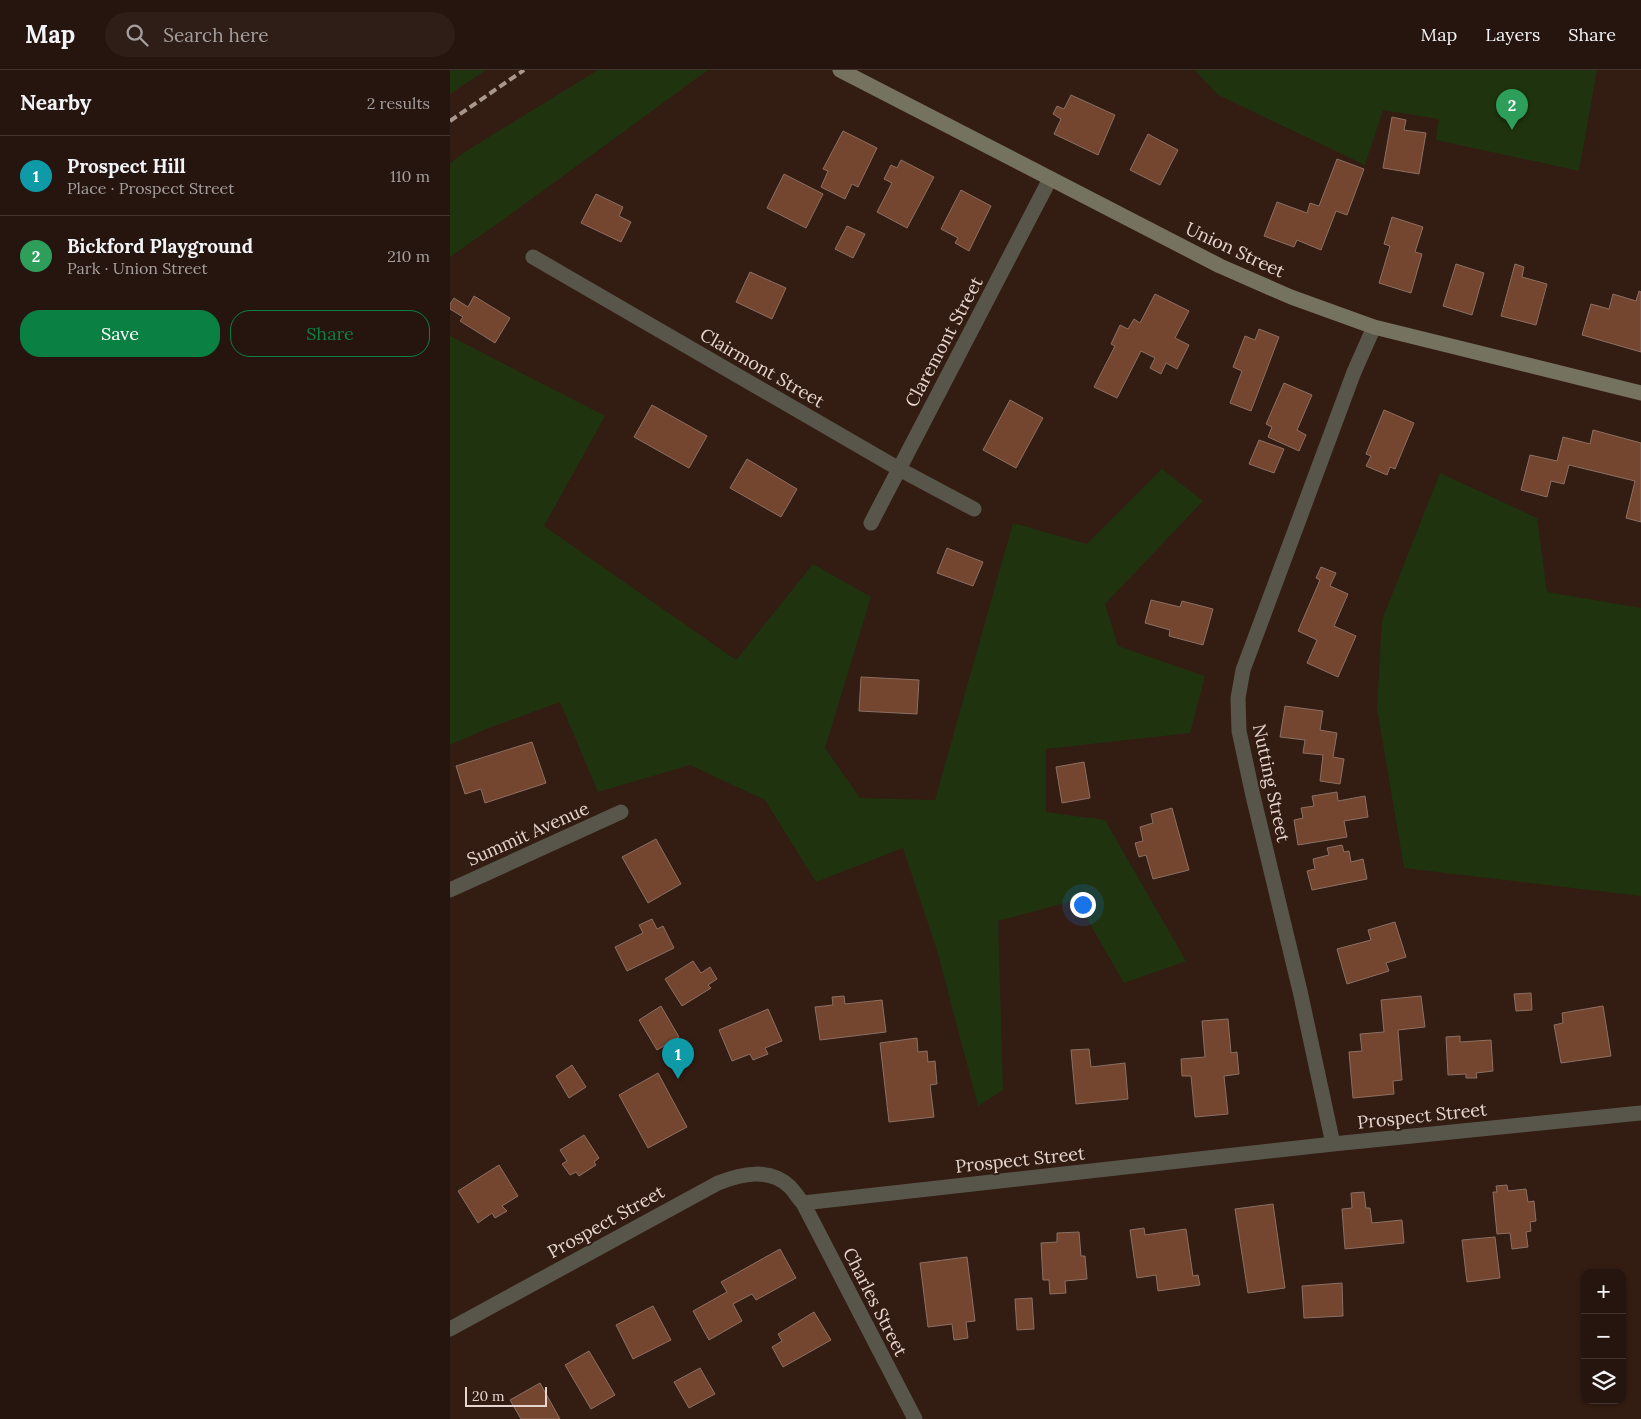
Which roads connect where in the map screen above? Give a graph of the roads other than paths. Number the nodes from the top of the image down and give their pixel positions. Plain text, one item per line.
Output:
1 (840, 70) edge
2 (1050, 179) junction
3 (533, 257) dead end
4 (1374, 327) junction
5 (1641, 394) edge
6 (899, 469) junction
7 (974, 510) dead end
8 (870, 523) dead end
9 (621, 812) dead end
10 (450, 890) edge
11 (1641, 1113) edge
12 (1333, 1144) junction
13 (803, 1203) junction
14 (450, 1329) edge
15 (915, 1419) edge

1 - 2 street, Union Street
2 - 4 street, Union Street
2 - 6 street, Claremont Street
3 - 6 street, Clairmont Street
4 - 5 street, Union Street
4 - 12 street, Nutting Street
6 - 7 street, Clairmont Street
6 - 8 street, Claremont Street
9 - 10 street, Summit Avenue
11 - 12 street, Prospect Street
12 - 13 street, Prospect Street
13 - 14 street, Prospect Street
13 - 15 street, Charles Street

